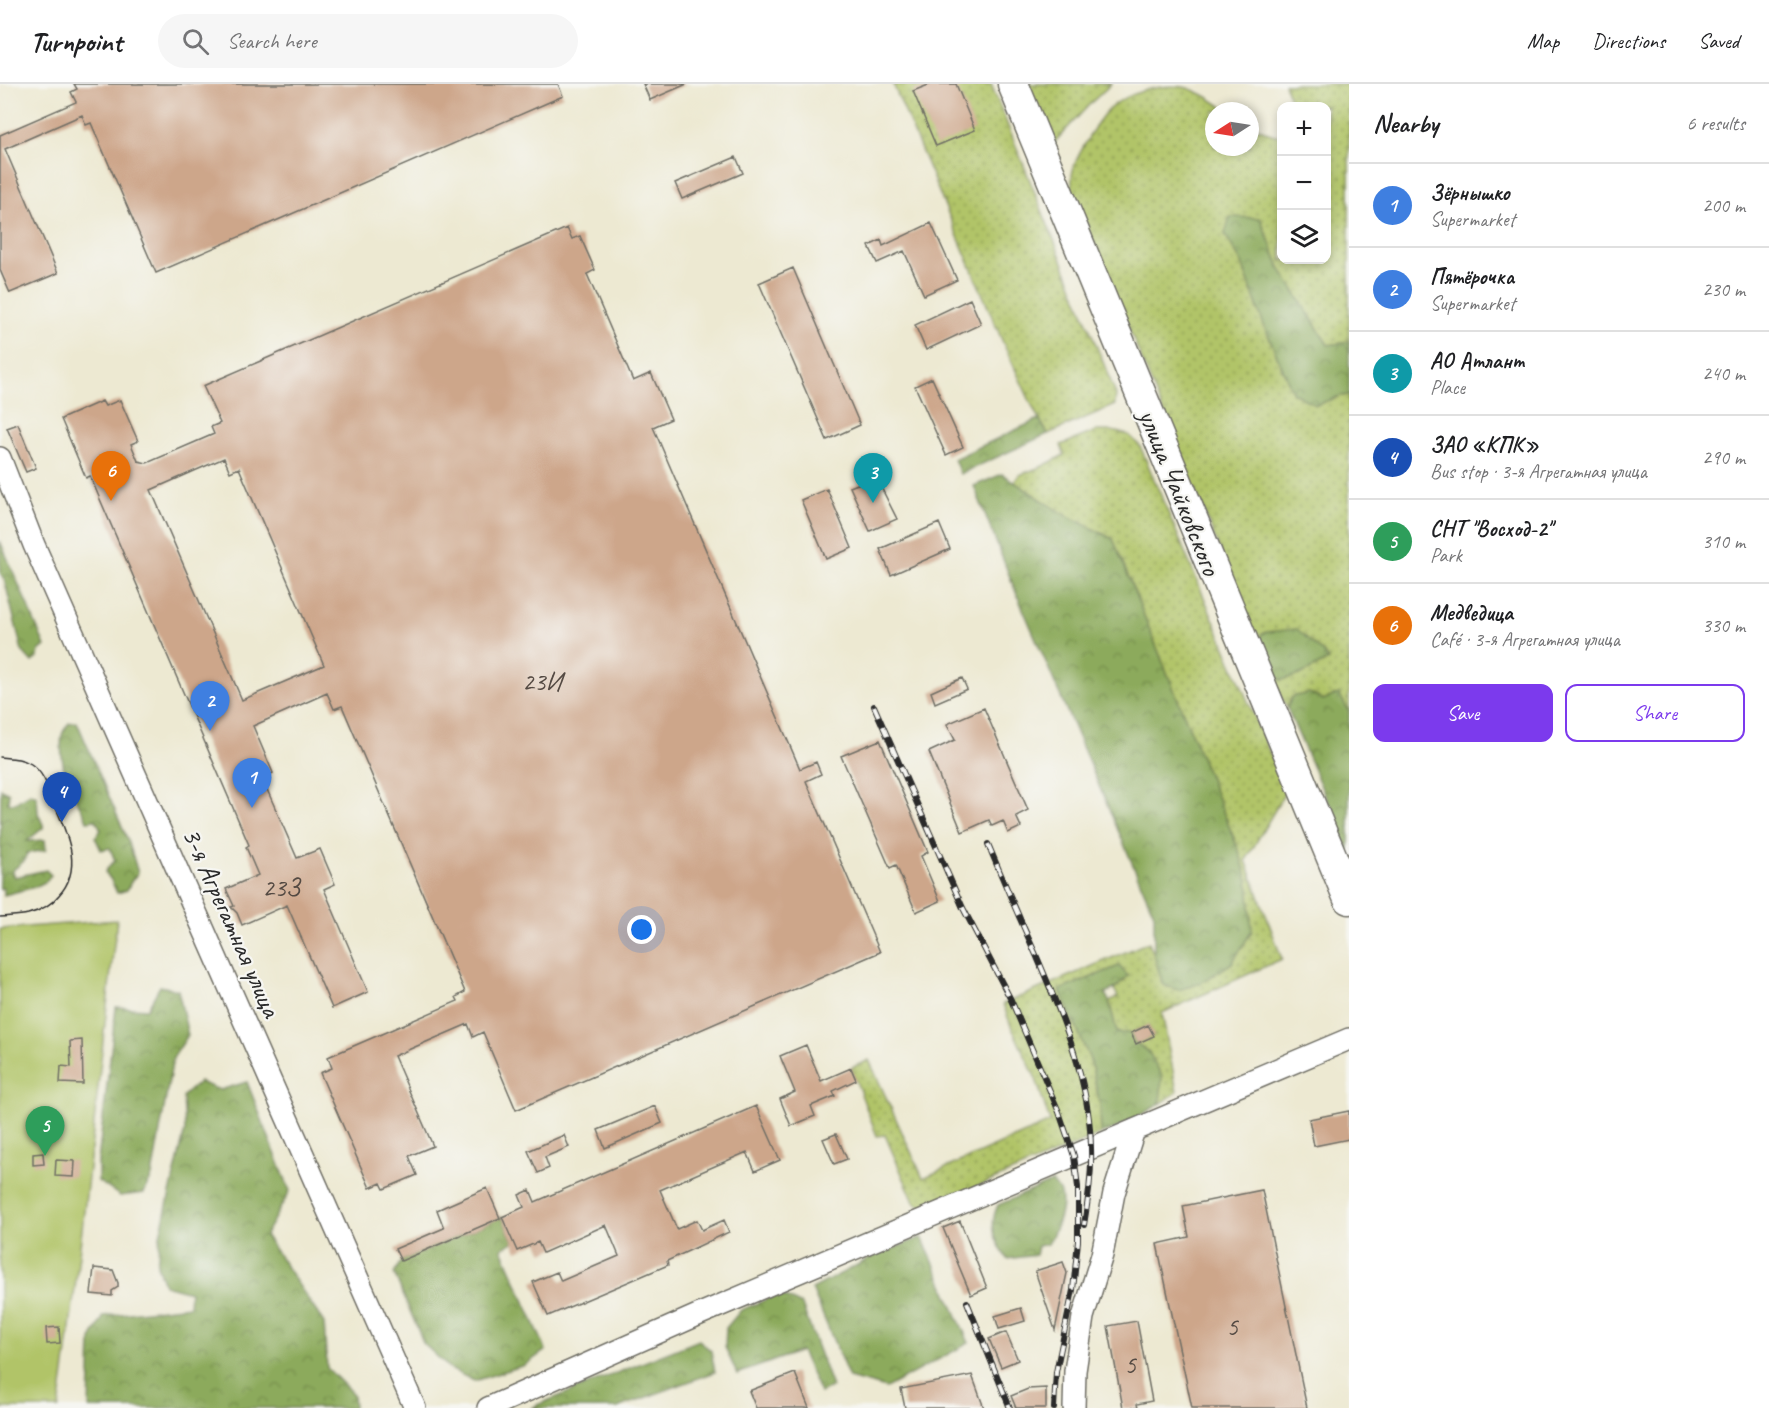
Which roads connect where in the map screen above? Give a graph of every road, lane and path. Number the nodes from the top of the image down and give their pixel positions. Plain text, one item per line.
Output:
1 (1012, 84) edge
2 (0, 458) edge
3 (0, 498) edge
4 (34, 545) junction
5 (1349, 899) edge
6 (1349, 1039) edge
7 (1134, 1130) junction
8 (415, 1408) edge
9 (488, 1408) edge
10 (1074, 1408) edge

1 - 5 highway, улица Чайковского
2 - 4 street, 3-я Агрегатная улица
3 - 4 street
4 - 8 street, 3-я Агрегатная улица
6 - 7 street
7 - 9 street
7 - 10 street

